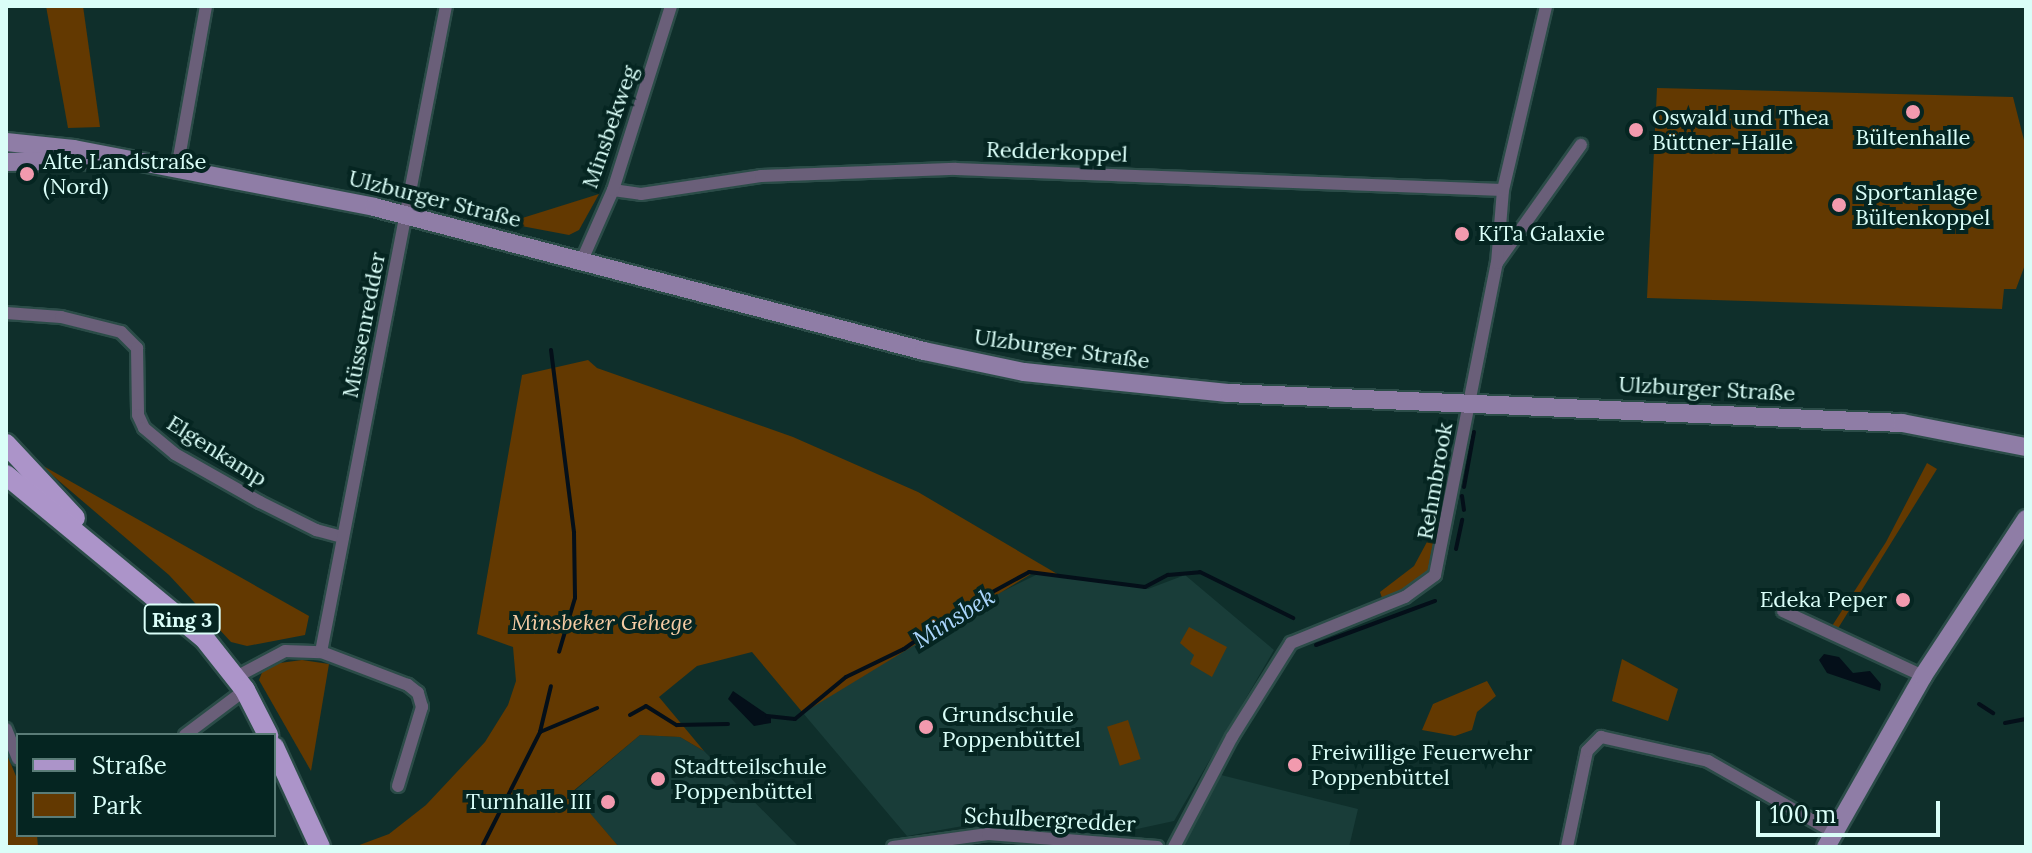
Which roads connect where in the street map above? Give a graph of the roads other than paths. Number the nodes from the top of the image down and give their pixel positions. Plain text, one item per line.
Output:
1 (206, 6) edge
2 (446, 6) edge
3 (671, 6) edge
4 (1546, 6) edge
5 (6, 142) edge
6 (1581, 145) dead end
7 (113, 159) junction
8 (6, 162) edge
9 (177, 169) junction
10 (613, 190) junction
11 (1503, 190) junction
12 (406, 214) junction
13 (583, 258) junction
14 (1497, 263) junction
15 (6, 313) edge
16 (1469, 402) junction
17 (6, 444) edge
18 (2026, 447) edge
19 (6, 475) edge
20 (2026, 519) edge
21 (343, 537) junction
22 (108, 558) junction
23 (1783, 611) dead end
24 (321, 652) junction
25 (1923, 676) junction
26 (240, 683) junction
27 (6, 729) edge
28 (187, 733) edge
29 (267, 733) edge
30 (276, 751) edge
31 (16, 754) edge
32 (398, 786) dead end
33 (1830, 840) edge
34 (320, 847) edge
35 (893, 847) edge
36 (1158, 847) edge
37 (1174, 847) edge
38 (1567, 847) edge
39 (1820, 847) edge

1 - 9 street
2 - 12 street, Müssenredder
3 - 10 street, Minsbekweg
4 - 11 street, Rehmbrook
5 - 7 main road, Ulzburger Straße
6 - 14 street
7 - 8 main road, Ulzburger Straße
7 - 9 main road, Ulzburger Straße
9 - 12 main road, Ulzburger Straße
10 - 11 street, Redderkoppel
10 - 13 street, Minsbekweg
11 - 14 street, Rehmbrook
12 - 13 main road, Ulzburger Straße
12 - 21 street, Müssenredder
13 - 16 main road, Ulzburger Straße
14 - 16 street, Rehmbrook
15 - 21 street, Elgenkamp
16 - 18 main road, Ulzburger Straße
16 - 37 street, Rehmbrook
17 - 22 main road, Ring 3
19 - 22 main road, Ring 3
20 - 25 main road
21 - 24 street, Müssenredder
22 - 26 main road, Ring 3
23 - 25 street
24 - 26 street
24 - 32 street
25 - 33 main road
26 - 28 street
26 - 29 main road, Ring 3
27 - 31 street
30 - 34 main road
33 - 38 street
33 - 39 main road
35 - 36 street, Schulbergredder

